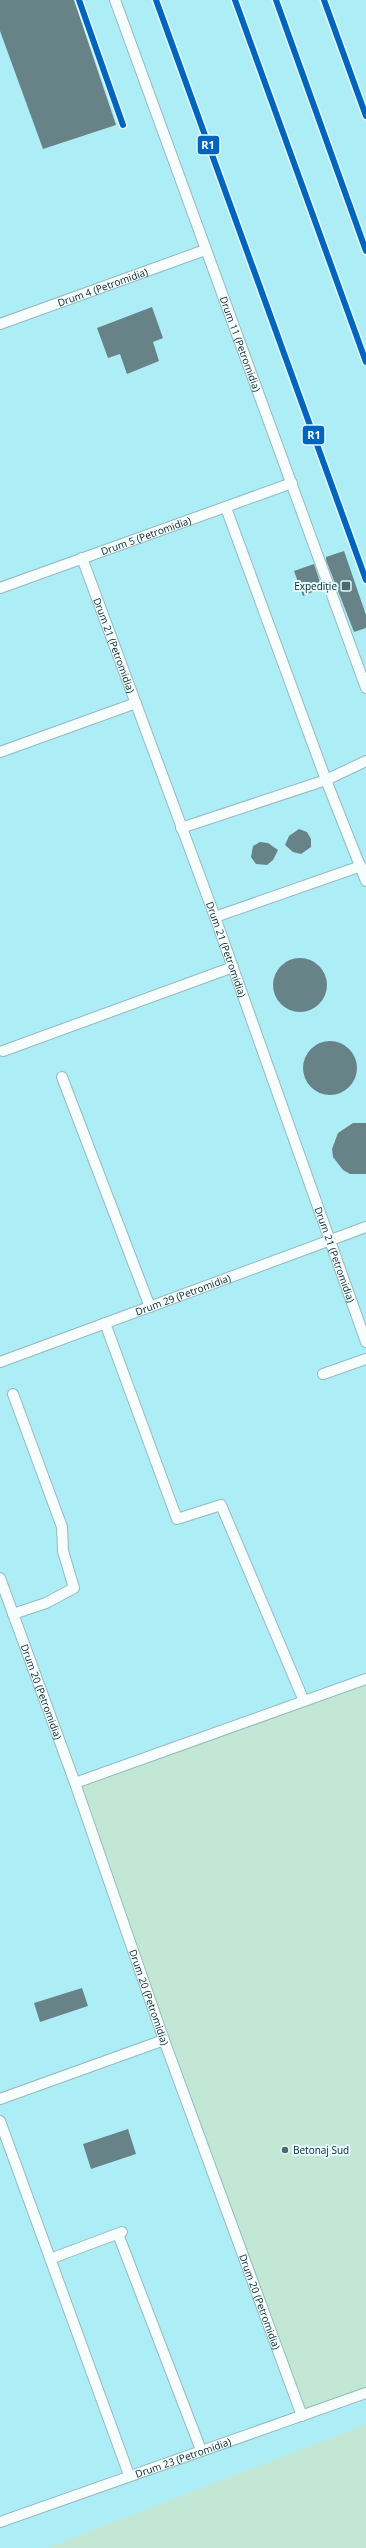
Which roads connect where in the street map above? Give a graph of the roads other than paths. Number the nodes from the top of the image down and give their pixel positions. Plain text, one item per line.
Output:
1 (115, 0) edge
2 (205, 250) junction
3 (0, 324) edge
4 (292, 483) junction
5 (226, 508) junction
6 (82, 558) junction
7 (0, 588) edge
8 (366, 688) edge
9 (136, 703) junction
10 (0, 752) edge
11 (366, 761) edge
12 (326, 780) junction
13 (181, 828) junction
14 (361, 866) junction
15 (366, 881) edge
16 (215, 917) junction
17 (233, 967) junction
18 (3, 1050) dead end
19 (62, 1077) dead end
20 (366, 1227) edge
21 (329, 1240) junction
22 (150, 1307) junction
23 (105, 1323) junction
24 (366, 1342) edge
25 (366, 1359) edge
26 (0, 1362) edge
27 (323, 1374) dead end
28 (13, 1394) dead end
29 (0, 1578) edge
30 (13, 1614) junction
31 (366, 1679) edge
32 (304, 1701) junction
33 (75, 1783) junction
34 (164, 2040) junction
35 (0, 2099) edge
36 (0, 2121) edge
37 (50, 2259) junction
38 (366, 2393) edge
39 (302, 2416) junction
40 (201, 2450) junction
41 (129, 2475) junction
42 (0, 2522) edge

1 - 2 lane, Drum 11 (Petromidia)
2 - 3 lane, Drum 4 (Petromidia)
2 - 4 lane, Drum 11 (Petromidia)
4 - 5 lane, Drum 5 (Petromidia)
4 - 8 lane, Drum 11 (Petromidia)
5 - 6 lane, Drum 5 (Petromidia)
5 - 12 lane
6 - 7 lane, Drum 5 (Petromidia)
6 - 9 lane, Drum 21 (Petromidia)
9 - 10 lane
9 - 13 lane, Drum 21 (Petromidia)
11 - 12 lane
12 - 13 lane
12 - 14 lane
13 - 16 lane, Drum 21 (Petromidia)
14 - 15 lane
14 - 16 lane
16 - 17 lane, Drum 21 (Petromidia)
17 - 18 lane
17 - 21 lane, Drum 21 (Petromidia)
19 - 22 lane
20 - 21 lane, Drum 29 (Petromidia)
21 - 22 lane, Drum 29 (Petromidia)
21 - 24 lane, Drum 21 (Petromidia)
22 - 23 lane, Drum 29 (Petromidia)
23 - 26 lane, Drum 29 (Petromidia)
23 - 32 lane
25 - 27 lane
28 - 30 lane
29 - 30 lane, Drum 20 (Petromidia)
30 - 33 lane, Drum 20 (Petromidia)
31 - 32 lane
32 - 33 lane
33 - 34 lane, Drum 20 (Petromidia)
34 - 35 lane
34 - 39 lane, Drum 20 (Petromidia)
36 - 37 lane
37 - 40 lane
37 - 41 lane
38 - 39 lane, Drum 23 (Petromidia)
39 - 40 lane, Drum 23 (Petromidia)
40 - 41 lane, Drum 23 (Petromidia)
41 - 42 lane, Drum 23 (Petromidia)

